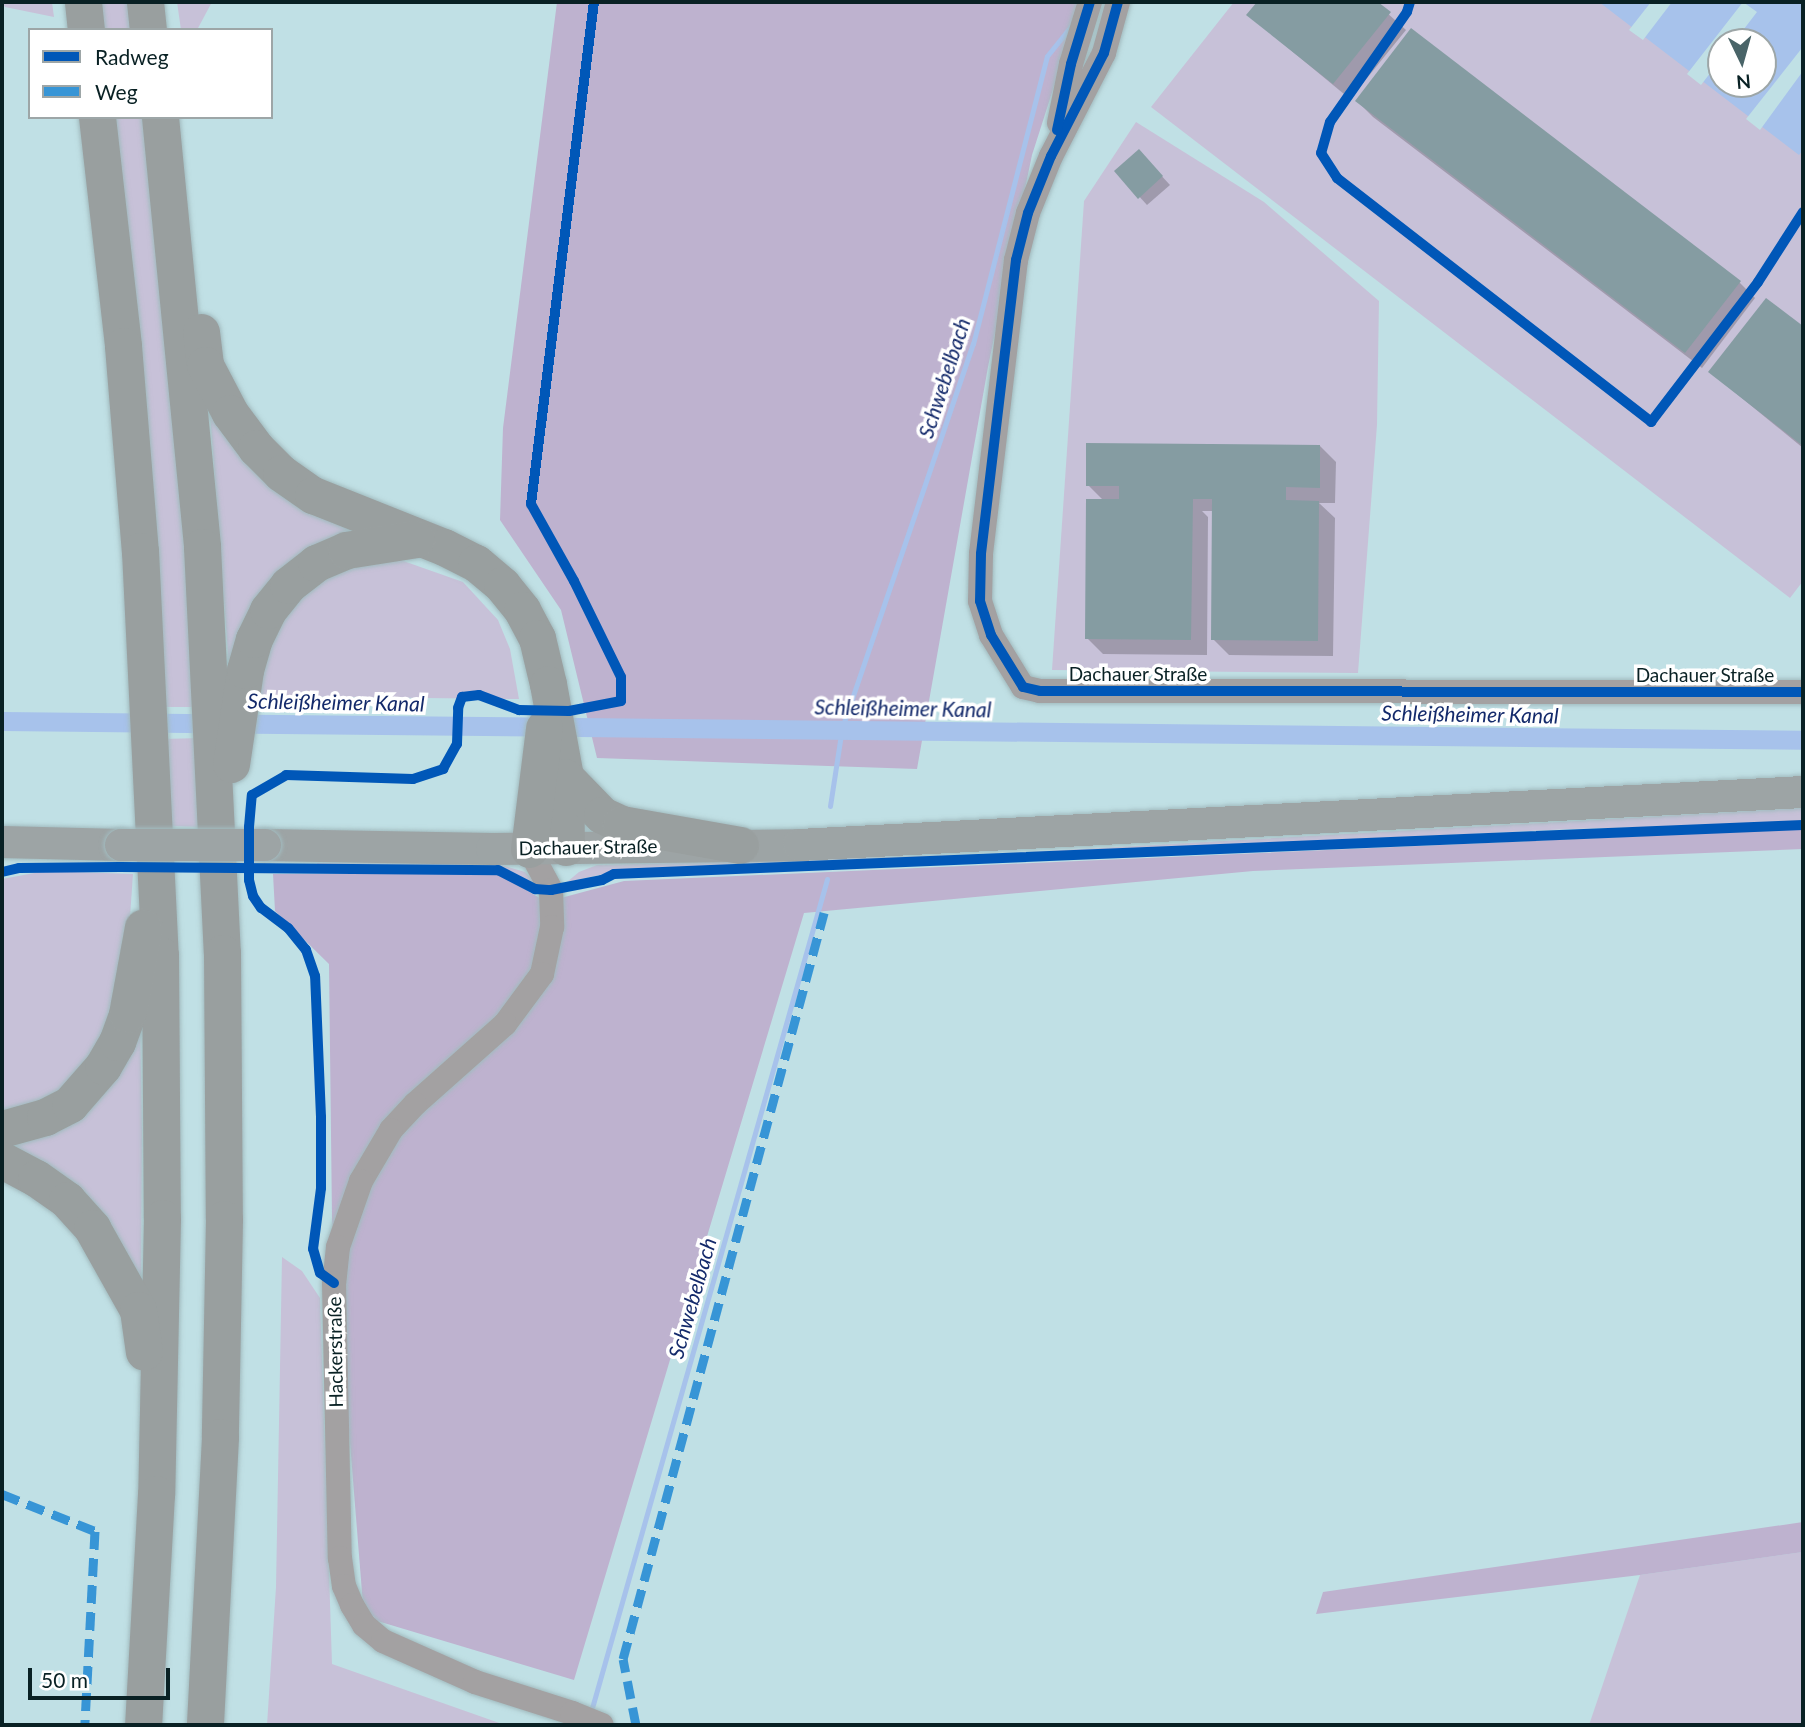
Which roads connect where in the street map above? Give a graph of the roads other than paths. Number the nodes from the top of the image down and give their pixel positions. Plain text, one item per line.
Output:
1 (83, 2) edge
2 (145, 2) edge
3 (1090, 2) edge
4 (1118, 2) edge
5 (86, 28) edge
6 (148, 28) edge
7 (97, 119) edge
8 (160, 119) edge
9 (1051, 156) junction
10 (168, 175) junction
11 (418, 538) junction
12 (1803, 692) edge
13 (225, 720) junction
14 (556, 762) junction
15 (1803, 792) edge
16 (2, 842) edge
17 (740, 845) junction
18 (566, 847) junction
19 (529, 849) junction
20 (156, 857) junction
21 (551, 890) junction
22 (2, 1129) edge
23 (2, 1160) edge
24 (156, 1494) junction
25 (143, 1725) edge
26 (205, 1725) edge
27 (602, 1725) edge

1 - 5 highway
2 - 6 highway
3 - 9 street, Dachauer Straße
4 - 9 street, Dachauer Straße
7 - 20 highway
8 - 10 highway
9 - 12 street, Dachauer Straße
10 - 11 highway
10 - 13 highway
11 - 13 highway
11 - 14 highway
13 - 26 highway
14 - 17 highway
14 - 18 highway
14 - 19 highway
15 - 17 main road, Dachauer Straße
16 - 19 main road, Dachauer Straße, bridge
17 - 18 main road, Dachauer Straße
18 - 19 main road, Dachauer Straße
18 - 21 street, Hackerstraße
19 - 21 street, Hackerstraße
20 - 22 highway
20 - 24 highway
21 - 27 street, Hackerstraße
23 - 24 highway
24 - 25 highway

